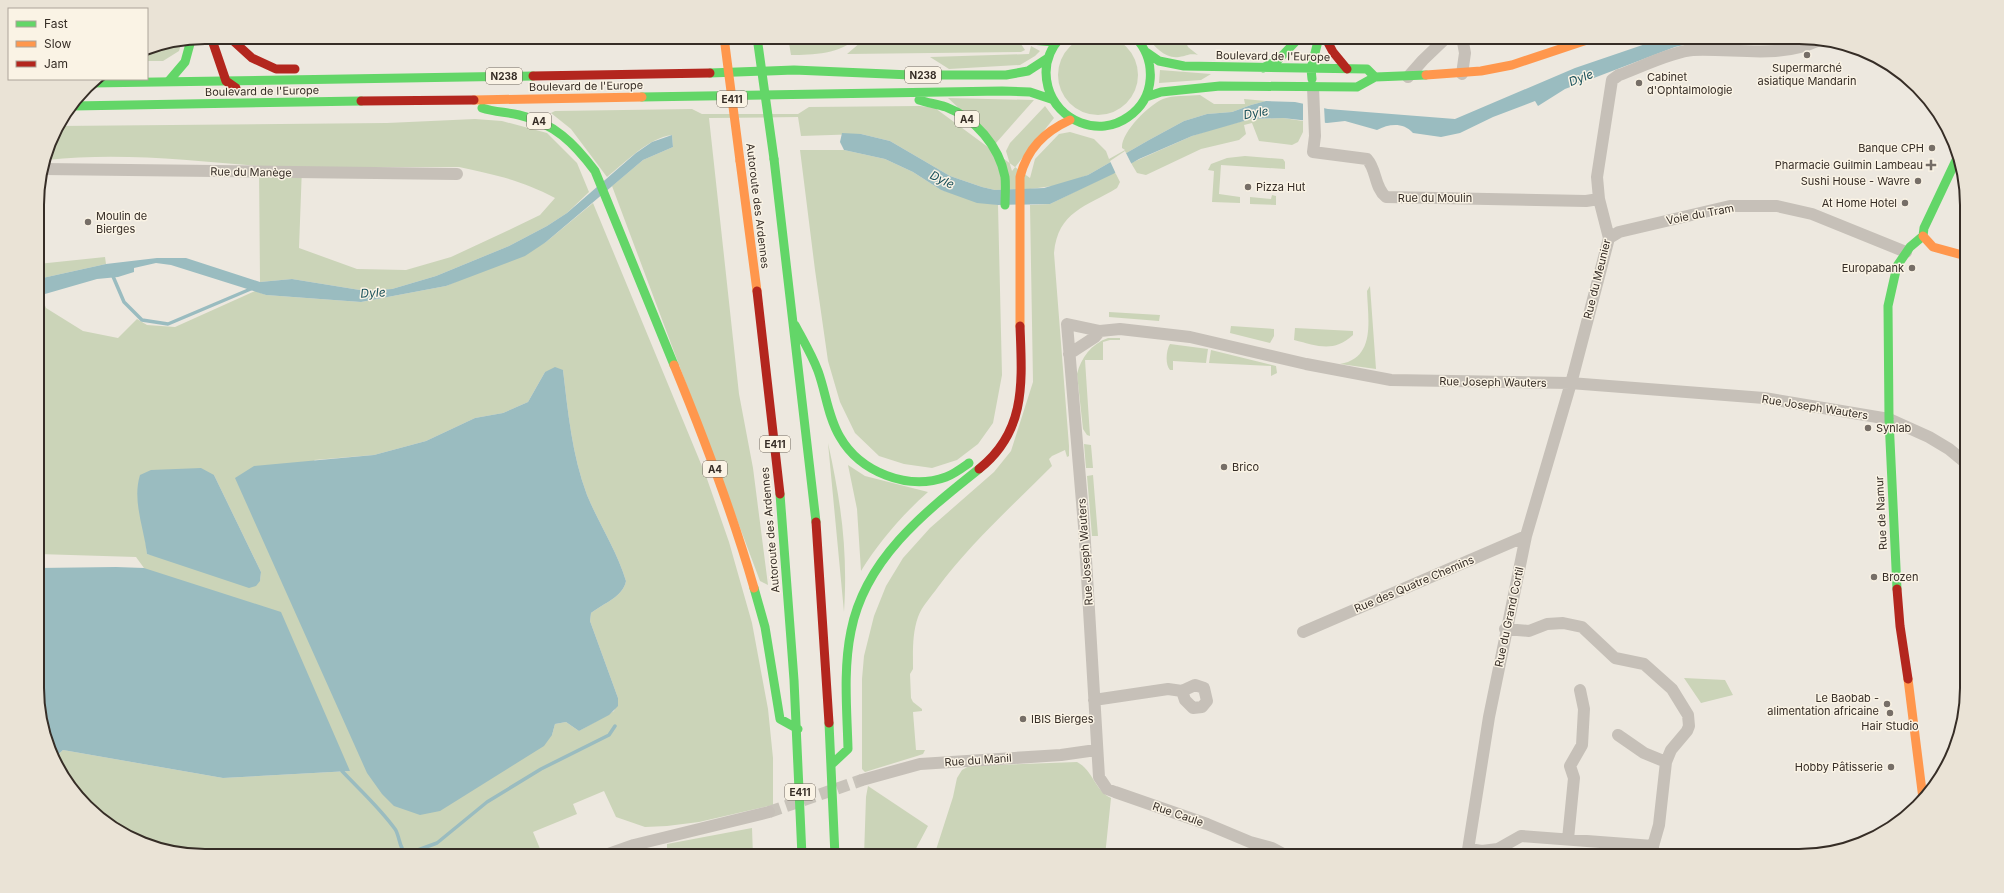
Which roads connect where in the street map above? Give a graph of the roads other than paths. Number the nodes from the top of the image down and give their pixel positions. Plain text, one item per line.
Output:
1 (190, 44) edge
2 (213, 44) edge
3 (237, 44) edge
4 (725, 44) edge
5 (758, 44) edge
6 (1057, 44) edge
7 (1140, 44) edge
8 (1294, 44) edge
9 (1302, 44) edge
10 (1317, 44) edge
11 (1329, 44) edge
12 (1440, 44) edge
13 (1463, 44) edge
14 (1575, 44) edge
15 (1807, 44) edge
16 (1146, 52) junction
17 (1048, 58) junction
18 (1263, 68) junction
19 (1311, 69) junction
20 (1347, 69) junction
21 (1462, 74) junction
22 (1376, 77) junction
23 (1408, 77) junction
24 (342, 79) junction
25 (226, 81) junction
26 (168, 82) junction
27 (100, 83) edge
28 (1313, 87) junction
29 (252, 90) dead end
30 (289, 93) dead end
31 (903, 93) junction
32 (1146, 97) junction
33 (1051, 99) junction
34 (465, 100) junction
35 (382, 102) junction
36 (78, 106) edge
37 (1070, 120) junction
38 (1955, 163) edge
39 (48, 169) edge
40 (457, 174) dead end
41 (1599, 199) junction
42 (1005, 214) dead end
43 (1924, 236) junction
44 (1609, 238) junction
45 (1906, 252) junction
46 (1960, 254) edge
47 (794, 325) junction
48 (1100, 331) junction
49 (1070, 354) junction
50 (1570, 383) junction
51 (1889, 420) junction
52 (978, 455) dead end
53 (1960, 458) edge
54 (1526, 536) junction
55 (1505, 629) junction
56 (1303, 632) dead end
57 (1580, 690) dead end
58 (1182, 691) dead end
59 (1094, 700) junction
60 (798, 729) junction
61 (1618, 735) dead end
62 (1096, 750) junction
63 (1666, 762) junction
64 (832, 764) junction
65 (862, 780) tunnel mouth
66 (1922, 792) edge
67 (769, 812) tunnel mouth
68 (1568, 839) junction
69 (623, 849) edge
70 (802, 849) edge
71 (835, 849) edge
72 (1274, 849) edge
73 (1468, 849) edge
74 (1498, 849) edge
75 (1639, 849) edge
76 (1654, 849) edge

1 - 26 main road
2 - 25 main road
3 - 24 main road
4 - 60 main road, Autoroute des Ardennes / E411, bridge
5 - 47 main road, Autoroute des Ardennes / E411, bridge
6 - 17 main road, Boulevard de l'Europe
7 - 16 main road, Boulevard de l'Europe
8 - 18 main road
9 - 19 main road
10 - 19 main road
11 - 20 main road
12 - 23 street
13 - 21 street
14 - 21 main road, Boulevard de l'Europe
15 - 41 street, Rue du Meunier
16 - 18 main road, Boulevard de l'Europe
16 - 32 main road, Boulevard de l'Europe
17 - 24 main road, Boulevard de l'Europe / N238
17 - 33 main road, Boulevard de l'Europe
18 - 19 main road, Boulevard de l'Europe
19 - 20 main road, Boulevard de l'Europe
19 - 28 main road
20 - 22 main road, Boulevard de l'Europe
21 - 23 main road, Boulevard de l'Europe
22 - 23 main road, Boulevard de l'Europe
22 - 28 main road, Boulevard de l'Europe
24 - 25 main road, Boulevard de l'Europe / N238
25 - 26 main road, Boulevard de l'Europe / N238
25 - 29 main road
26 - 27 main road, Boulevard de l'Europe / N238
28 - 32 main road, Boulevard de l'Europe
28 - 41 street, Rue du Moulin
30 - 35 main road
31 - 33 main road, Boulevard de l'Europe / N238
31 - 34 main road, Boulevard de l'Europe / N238
31 - 42 main road, A4
32 - 37 main road, Boulevard de l'Europe
33 - 37 main road, Boulevard de l'Europe
34 - 35 main road, Boulevard de l'Europe / N238
34 - 60 main road, A4
35 - 36 main road, Boulevard de l'Europe / N238
37 - 64 main road
38 - 43 main road
39 - 40 street, Rue du Manège
41 - 44 street, Rue du Meunier
43 - 45 main road, Rue de Namur
43 - 46 main road
44 - 45 street, Voie du Tram
44 - 50 street, Rue du Meunier
45 - 51 main road, Rue de Namur
47 - 52 main road
47 - 64 main road, Autoroute des Ardennes / E411
48 - 49 street
48 - 49 street, Rue Joseph Wauters
48 - 50 street, Rue Joseph Wauters
49 - 59 street, Rue Joseph Wauters
50 - 51 street, Rue Joseph Wauters
50 - 54 street, Rue du Grand Cortil
51 - 53 street, Rue Joseph Wauters
51 - 66 main road, Rue de Namur
54 - 55 street, Rue du Grand Cortil
54 - 56 street, Rue des Quatre Chemins
55 - 63 street
55 - 73 street, Rue du Grand Cortil
57 - 68 street
58 - 59 street
59 - 62 street, Rue Joseph Wauters
60 - 70 main road, Autoroute des Ardennes / E411
61 - 63 street
62 - 65 street, Rue du Manil
62 - 72 street, Rue Caule
63 - 76 street
64 - 71 main road, Autoroute des Ardennes / E411
67 - 69 street
68 - 74 street
68 - 75 street

